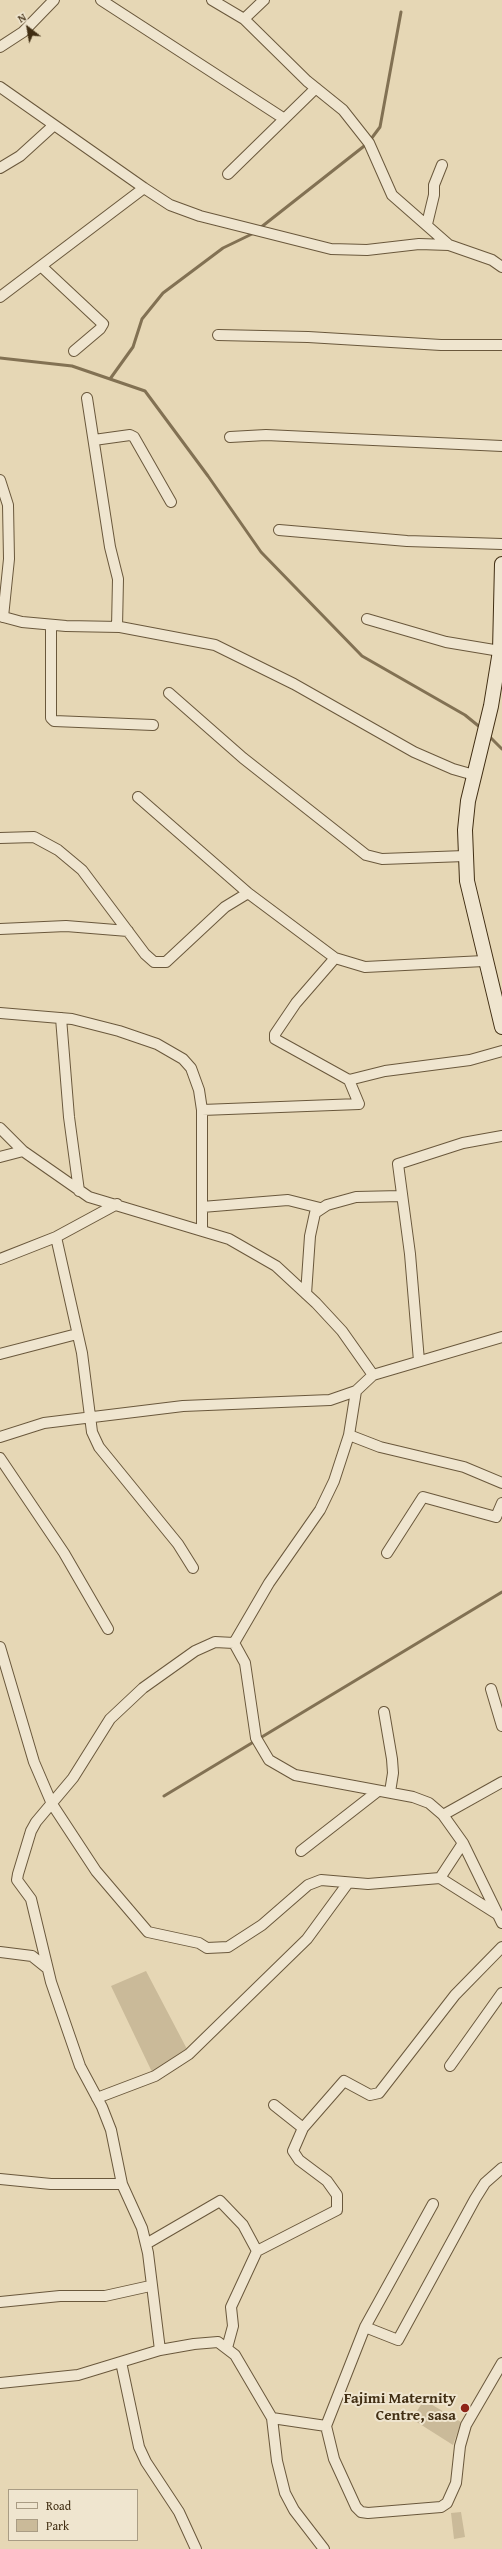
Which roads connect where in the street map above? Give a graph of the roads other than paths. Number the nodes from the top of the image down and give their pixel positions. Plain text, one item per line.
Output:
1 (54, 0) edge
2 (212, 0) edge
3 (264, 0) edge
4 (105, 1) edge
5 (244, 19) junction
6 (0, 48) edge
7 (0, 87) edge
8 (316, 88) junction
9 (283, 118) junction
10 (53, 126) junction
11 (442, 165) dead end
12 (0, 168) edge
13 (228, 174) dead end
14 (144, 188) junction
15 (426, 224) junction
16 (449, 245) junction
17 (41, 266) junction
18 (502, 267) edge
19 (0, 297) edge
20 (218, 335) dead end
21 (502, 345) edge
22 (74, 351) dead end
23 (87, 398) dead end
24 (230, 437) dead end
25 (94, 440) junction
26 (502, 446) edge
27 (0, 480) edge
28 (171, 502) dead end
29 (279, 530) dead end
30 (502, 544) edge
31 (502, 564) edge
32 (1, 617) edge
33 (367, 619) dead end
34 (51, 624) junction
35 (117, 627) junction
36 (500, 651) junction
37 (169, 693) dead end
38 (153, 725) dead end
39 (474, 775) junction
40 (138, 797) dead end
41 (0, 838) edge
42 (465, 856) junction
43 (248, 892) junction
44 (0, 929) edge
45 (128, 931) junction
46 (335, 958) junction
47 (484, 961) junction
48 (0, 1013) edge
49 (61, 1018) junction
50 (502, 1027) edge
51 (502, 1051) edge
52 (349, 1080) junction
53 (202, 1110) junction
54 (0, 1128) edge
55 (502, 1136) edge
56 (23, 1150) junction
57 (0, 1157) edge
58 (79, 1191) junction
59 (402, 1196) junction
60 (117, 1204) junction
61 (202, 1207) junction
62 (320, 1208) junction
63 (202, 1229) junction
64 (56, 1238) junction
65 (0, 1259) edge
66 (306, 1294) junction
67 (77, 1334) junction
68 (502, 1337) edge
69 (0, 1354) edge
70 (419, 1361) junction
71 (373, 1375) junction
72 (356, 1391) junction
73 (89, 1417) junction
74 (349, 1435) junction
75 (0, 1437) edge
76 (0, 1458) edge
77 (502, 1483) edge
78 (502, 1503) edge
79 (387, 1553) dead end
80 (193, 1568) dead end
81 (108, 1629) dead end
82 (234, 1643) junction
83 (0, 1647) edge
84 (491, 1688) dead end
85 (384, 1712) dead end
86 (502, 1726) edge
87 (502, 1782) edge
88 (378, 1791) junction
89 (390, 1792) junction
90 (52, 1804) junction
91 (443, 1815) junction
92 (463, 1843) junction
93 (301, 1851) dead end
94 (440, 1878) junction
95 (348, 1883) junction
96 (497, 1914) junction
97 (502, 1924) edge
98 (40, 1936) junction
99 (502, 1947) edge
100 (0, 1952) edge
101 (23, 1954) junction
102 (48, 1969) junction
103 (502, 1993) edge
104 (450, 2066) dead end
105 (98, 2098) junction
106 (274, 2105) dead end
107 (303, 2128) junction
108 (502, 2168) edge
109 (0, 2179) edge
110 (122, 2184) junction
111 (433, 2204) dead end
112 (146, 2244) junction
113 (257, 2251) junction
114 (150, 2286) junction
115 (0, 2302) edge
116 (365, 2327) junction
117 (227, 2348) junction
118 (160, 2350) junction
119 (121, 2362) junction
120 (502, 2363) edge
121 (0, 2383) edge
122 (272, 2418) junction
123 (326, 2426) junction
124 (196, 2549) edge
125 (324, 2549) edge

1 - 6 street
2 - 5 street
3 - 5 street
4 - 9 street
5 - 8 street
7 - 10 street
8 - 9 street
8 - 15 street
9 - 13 street
10 - 12 street
10 - 14 street
11 - 15 street
14 - 16 street
14 - 17 street
15 - 16 street
16 - 18 street
17 - 19 street
17 - 22 street
20 - 21 street
23 - 25 street
24 - 26 street
25 - 28 street
25 - 35 street
27 - 32 street
29 - 30 street
31 - 36 main road
32 - 34 street
33 - 36 street
34 - 35 street
34 - 38 street
35 - 39 street
36 - 39 main road
37 - 42 street
39 - 42 main road
40 - 43 street
41 - 45 street
42 - 47 main road
43 - 45 street
43 - 46 street
44 - 45 street
46 - 47 street
46 - 52 street
47 - 50 main road
48 - 49 street
49 - 53 street
49 - 58 street
51 - 52 street
52 - 53 street
53 - 61 street
54 - 56 street
55 - 59 street
56 - 57 street
56 - 58 street
58 - 60 street
59 - 62 street
59 - 70 street
60 - 63 street
60 - 64 street
61 - 62 street
61 - 63 street
62 - 66 street
63 - 66 street
64 - 65 street
64 - 67 street
66 - 71 street
67 - 69 street
67 - 73 street
68 - 70 street
70 - 71 street
71 - 72 street
72 - 73 street
72 - 74 street
73 - 75 street
73 - 80 street
74 - 77 street
74 - 82 street
76 - 81 street
78 - 79 street
82 - 88 street
82 - 90 street
83 - 90 street
84 - 86 street
85 - 89 street
87 - 91 street
88 - 89 street
88 - 93 street
89 - 91 street
90 - 95 street
90 - 98 street
91 - 92 street
92 - 94 street
92 - 96 street
94 - 95 street
94 - 96 street
95 - 105 street
96 - 97 street
98 - 101 street
98 - 102 street
99 - 107 street
100 - 101 street
101 - 102 street
102 - 105 street
103 - 104 street
105 - 110 street
106 - 107 street
107 - 113 street
108 - 116 street
109 - 110 street
110 - 112 street
111 - 116 street
112 - 113 street
112 - 114 street
113 - 117 street
114 - 115 street
114 - 118 street
116 - 123 street
117 - 118 street
117 - 122 street
118 - 119 street
119 - 121 street
119 - 124 street
120 - 123 street
122 - 123 street
122 - 125 street

